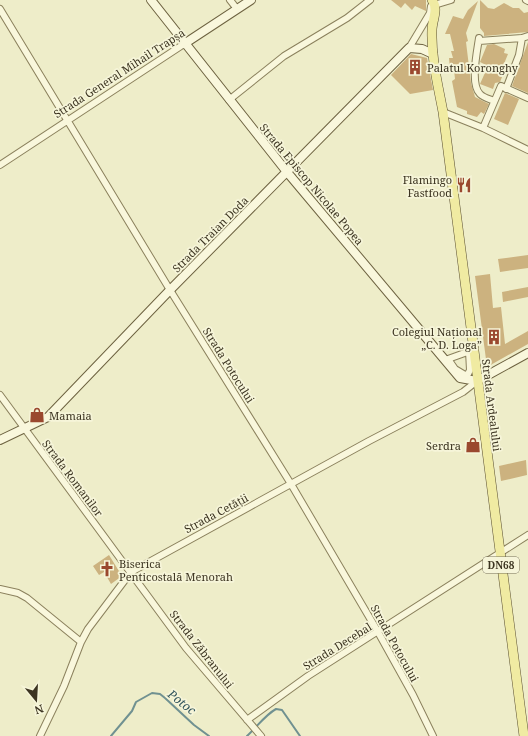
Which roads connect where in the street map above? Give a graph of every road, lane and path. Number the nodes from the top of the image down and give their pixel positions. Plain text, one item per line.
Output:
1 (151, 0) edge
2 (230, 0) edge
3 (251, 0) edge
4 (370, 0) edge
5 (451, 0) edge
6 (433, 3) edge
7 (0, 9) edge
8 (237, 9) junction
9 (525, 37) edge
10 (184, 44) junction
11 (409, 48) junction
12 (433, 54) junction
13 (504, 88) junction
14 (528, 98) edge
15 (229, 100) junction
16 (494, 101) junction
17 (443, 112) junction
18 (68, 119) junction
19 (483, 128) junction
20 (528, 150) edge
21 (0, 164) edge
22 (287, 172) junction
23 (170, 290) junction
24 (471, 350) junction
25 (528, 353) edge
26 (446, 360) junction
27 (477, 381) junction
28 (0, 395) edge
29 (24, 429) junction
30 (0, 440) edge
31 (291, 484) junction
32 (528, 535) edge
33 (499, 553) junction
34 (131, 572) junction
35 (0, 589) edge
36 (378, 632) junction
37 (81, 642) junction
38 (247, 720) junction
39 (259, 734) edge
40 (40, 736) edge
41 (433, 736) edge
42 (524, 736) edge

1 - 10 main road, Strada Episcop Nicolae Popea
2 - 8 street
3 - 8 main road, Strada General Mihail Trapșa
4 - 15 street
5 - 6 street
6 - 11 street
6 - 12 main road, Strada Ardealului / DN68
7 - 18 street, Strada Potocului
8 - 10 main road, Strada General Mihail Trapșa
9 - 13 street
9 - 16 street
10 - 15 main road, Strada Episcop Nicolae Popea
10 - 18 street, Strada General Mihail Trapșa
11 - 12 main road
11 - 22 main road, Strada Traian Doda
12 - 17 main road, Strada Ardealului / DN68
13 - 14 street
13 - 16 street
15 - 22 main road, Strada Episcop Nicolae Popea
16 - 19 street
17 - 19 street
17 - 24 main road, Strada Ardealului / DN68
18 - 21 street, Strada General Mihail Trapșa
18 - 23 street, Strada Potocului
19 - 20 street
22 - 23 main road, Strada Traian Doda
22 - 26 main road, Strada Episcop Nicolae Popea
23 - 29 main road, Strada Traian Doda
23 - 31 street, Strada Potocului
24 - 26 street
24 - 26 street
24 - 27 main road, Strada Ardealului / DN68
25 - 27 main road
26 - 27 main road, Strada Episcop Nicolae Popea
27 - 31 street, Strada Cetății
27 - 33 main road, Strada Ardealului / DN68
28 - 29 street, Strada Romanilor
29 - 30 main road, Strada Traian Doda
29 - 34 street, Strada Romanilor
31 - 34 street, Strada Cetății
31 - 36 street, Strada Potocului
32 - 33 street, Strada Decebal
33 - 36 street, Strada Decebal
33 - 42 main road, Strada Ardealului / DN68
34 - 37 street, Strada Cetății
34 - 38 street, Strada Zăbranului
35 - 37 street
36 - 38 street, Strada Decebal
36 - 41 street, Strada Potocului
37 - 40 street, Strada Cetății
38 - 39 street, Strada Zăbranului

